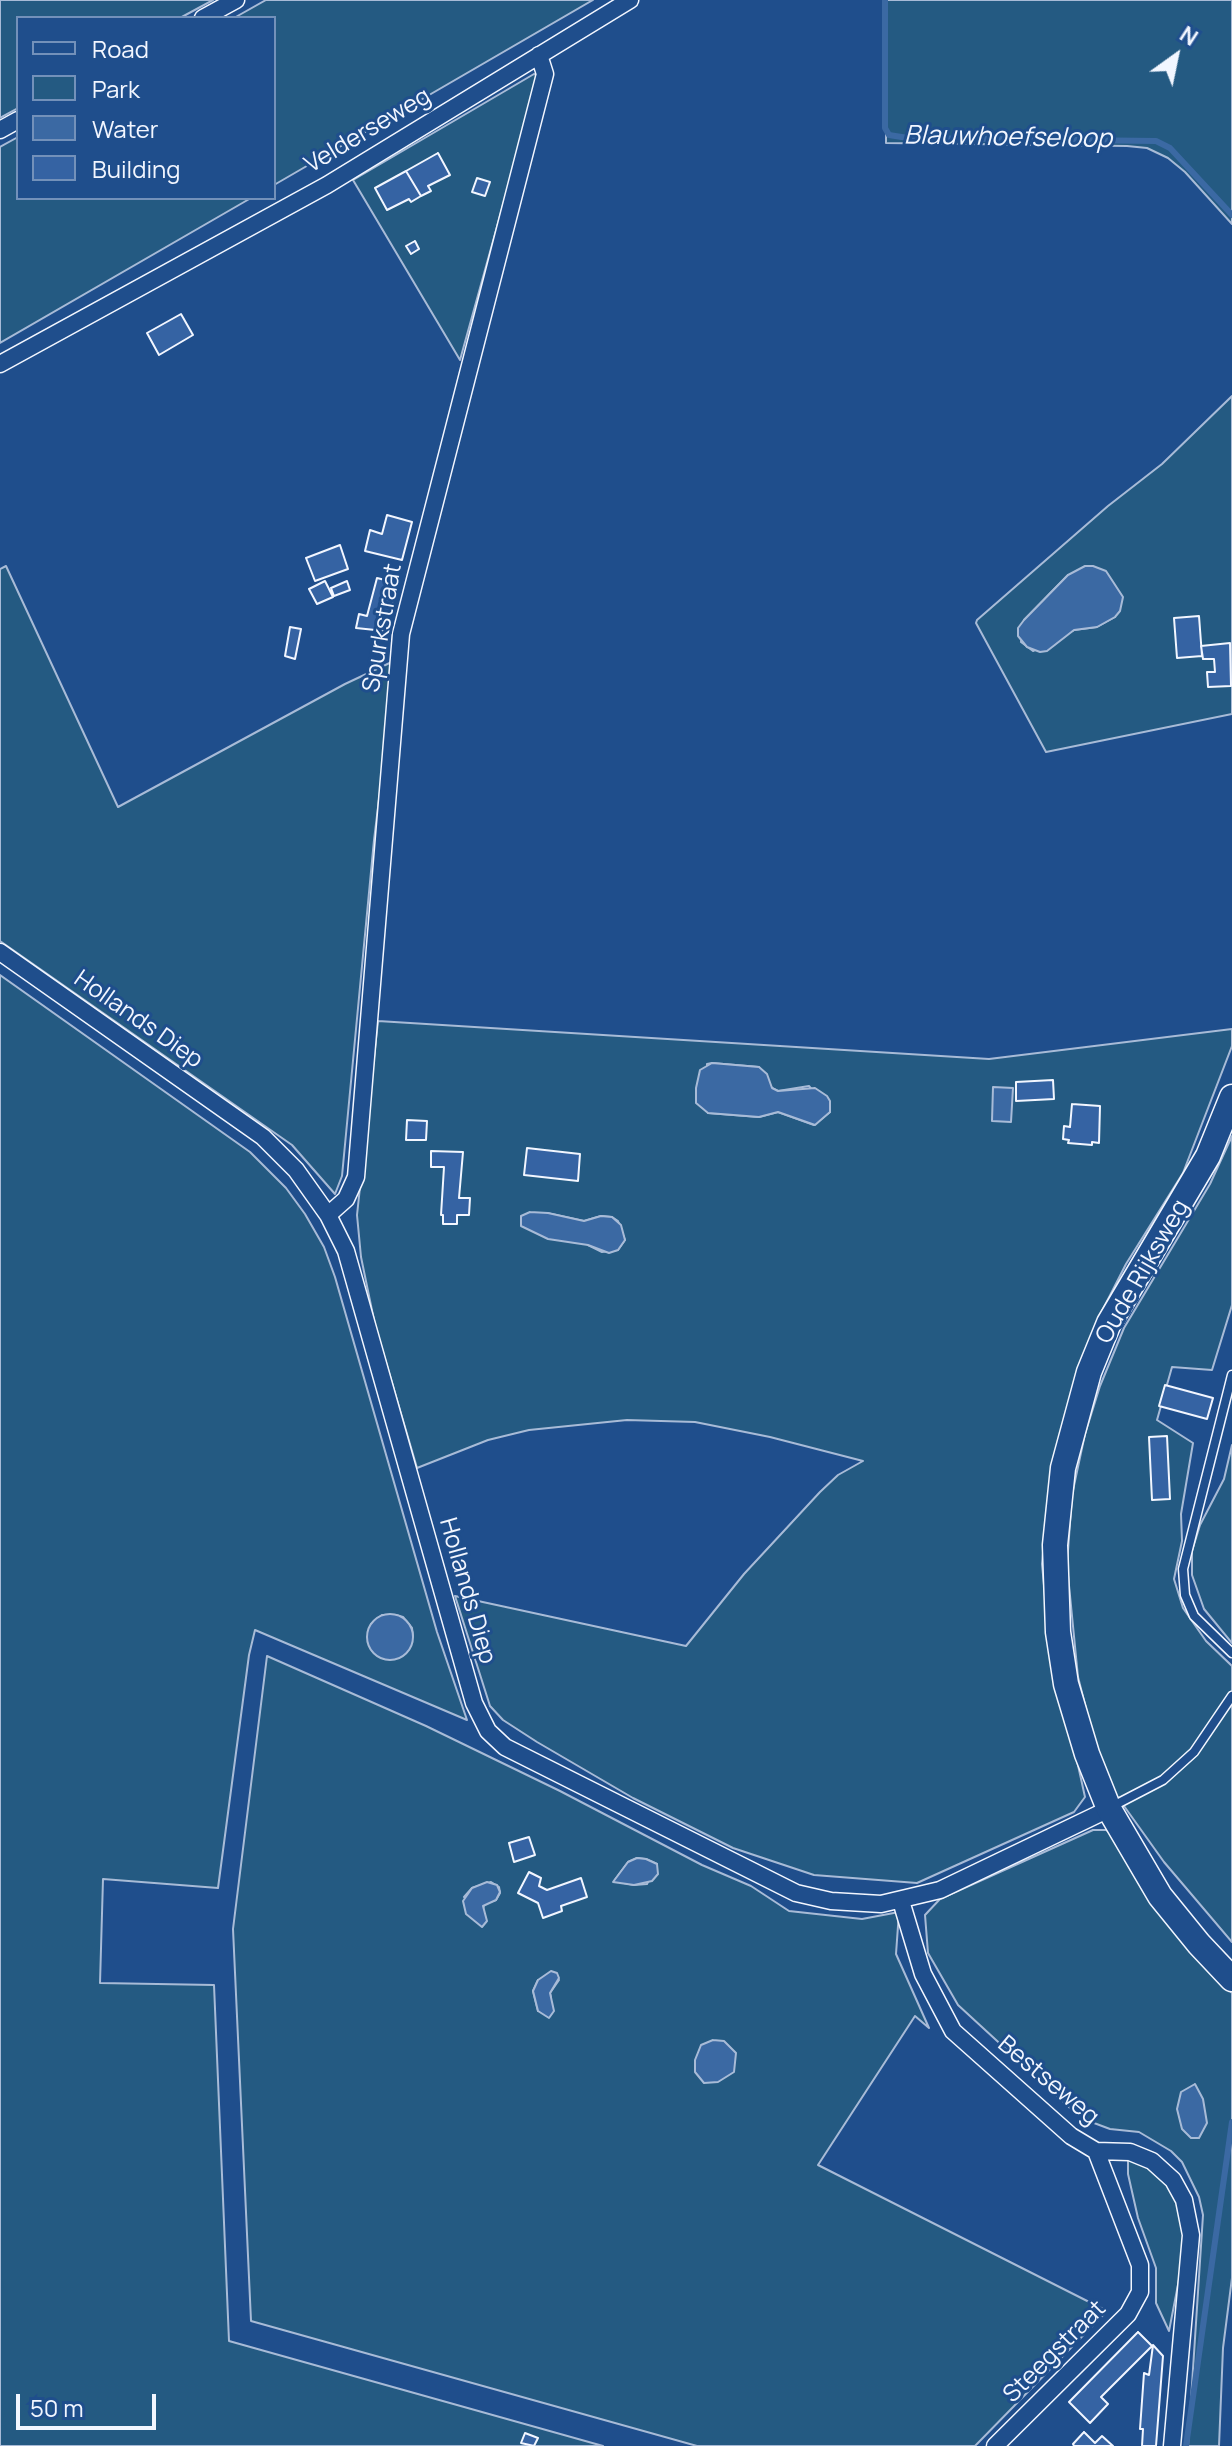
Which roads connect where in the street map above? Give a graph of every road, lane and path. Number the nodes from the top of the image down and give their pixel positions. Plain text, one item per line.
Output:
1 (236, 0) edge
2 (630, 0) edge
3 (207, 16) edge
4 (539, 55) junction
5 (0, 364) edge
6 (0, 952) edge
7 (1232, 1097) edge
8 (328, 1215) junction
9 (1232, 1375) edge
10 (1232, 1653) edge
11 (1232, 1696) edge
12 (1109, 1809) junction
13 (901, 1901) junction
14 (1232, 1979) edge
15 (1096, 2151) junction
16 (995, 2446) edge
17 (1172, 2446) edge

1 - 3 street
2 - 4 street, Velderseweg
4 - 5 street, Velderseweg
4 - 8 street, Spurkstraat
6 - 8 street, Hollands Diep
7 - 12 street, Oude Rijksweg
8 - 13 street, Hollands Diep
9 - 10 lane
11 - 12 lane
12 - 13 street, Hollands Diep
12 - 14 street, Oude Rijksweg
13 - 15 street, Bestseweg
15 - 16 street, Steegstraat
15 - 17 street, Bestseweg

